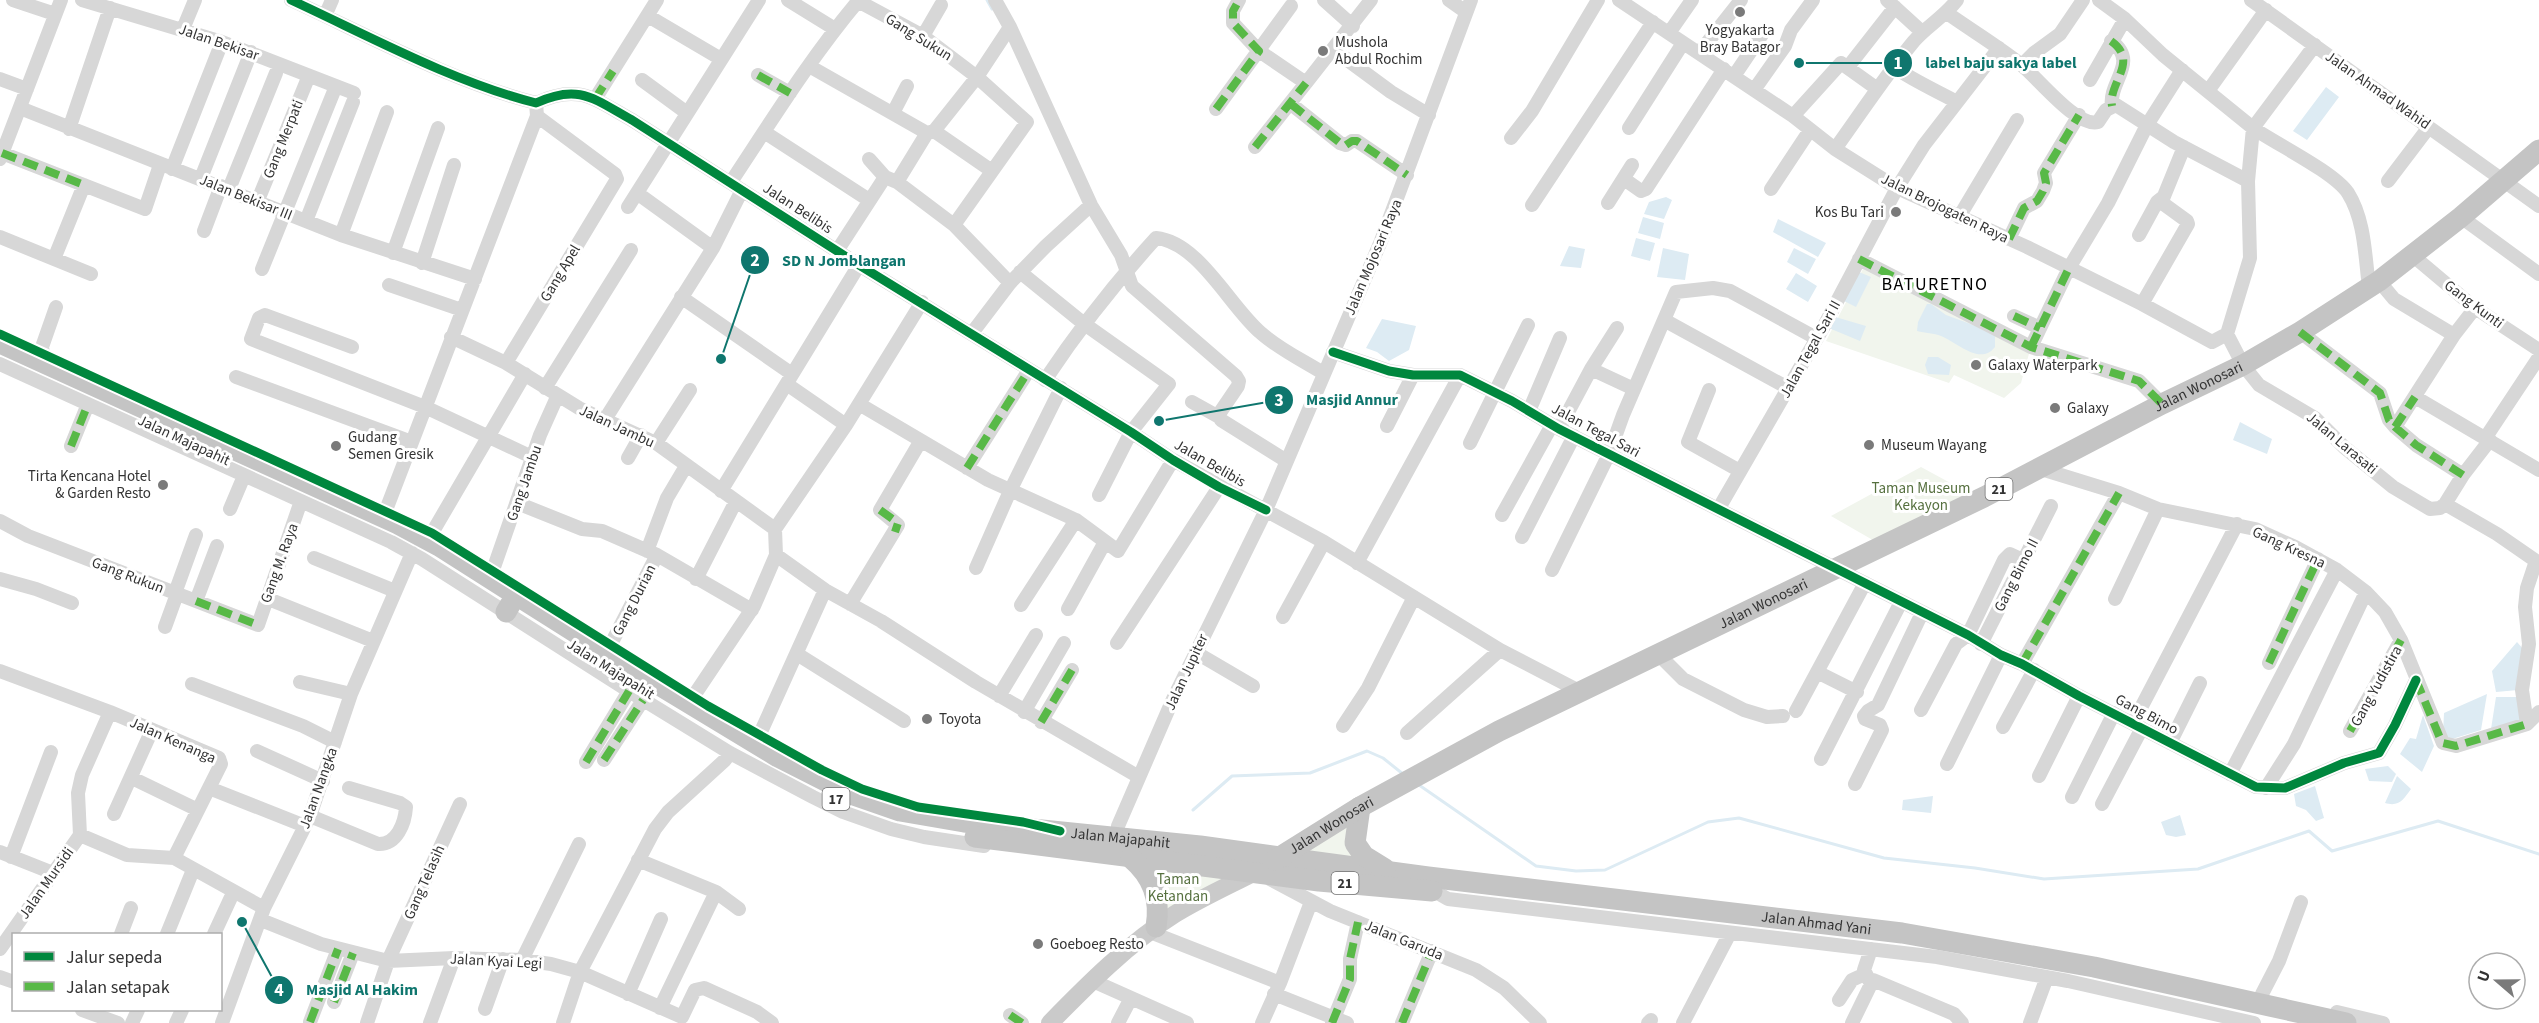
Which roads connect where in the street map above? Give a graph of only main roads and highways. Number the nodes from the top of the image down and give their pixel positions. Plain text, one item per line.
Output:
1 (2539, 150) edge
2 (0, 343) edge
3 (0, 355) edge
4 (89, 393) junction
5 (641, 690) junction
6 (1360, 807) junction
7 (1056, 839) junction
8 (1280, 856) junction
9 (1131, 858) junction
10 (1257, 871) junction
11 (1389, 872) junction
12 (1431, 884) junction
13 (1153, 929) junction
14 (1050, 1023) edge
15 (2295, 1023) edge
16 (2346, 1023) edge

1 - 6 highway, Jalan Wonosari / 21
2 - 4 highway, Jalan Majapahit / 17
3 - 4 highway, Jalan Majapahit / 17
4 - 5 highway, Jalan Majapahit / 17
4 - 5 highway, Jalan Majapahit / 17
5 - 7 highway, Jalan Majapahit / 17
6 - 8 highway, Jalan Wonosari / 21
6 - 11 highway, 21
7 - 8 highway, Jalan Majapahit / 17
7 - 9 highway, Jalan Majapahit / 17
8 - 10 highway, Jalan Wonosari / 21
8 - 11 highway, Jalan Ahmad Yani / 21
9 - 10 highway, Jalan Majapahit / 17
9 - 13 highway
10 - 12 highway, Jalan Ahmad Yani / 21
10 - 13 main road, Jalan Wonosari
11 - 12 highway, Jalan Ahmad Yani / 21
12 - 15 highway, Jalan Ahmad Yani / 21
12 - 16 highway, Jalan Ahmad Yani / 21
13 - 14 main road, Jalan Wonosari

